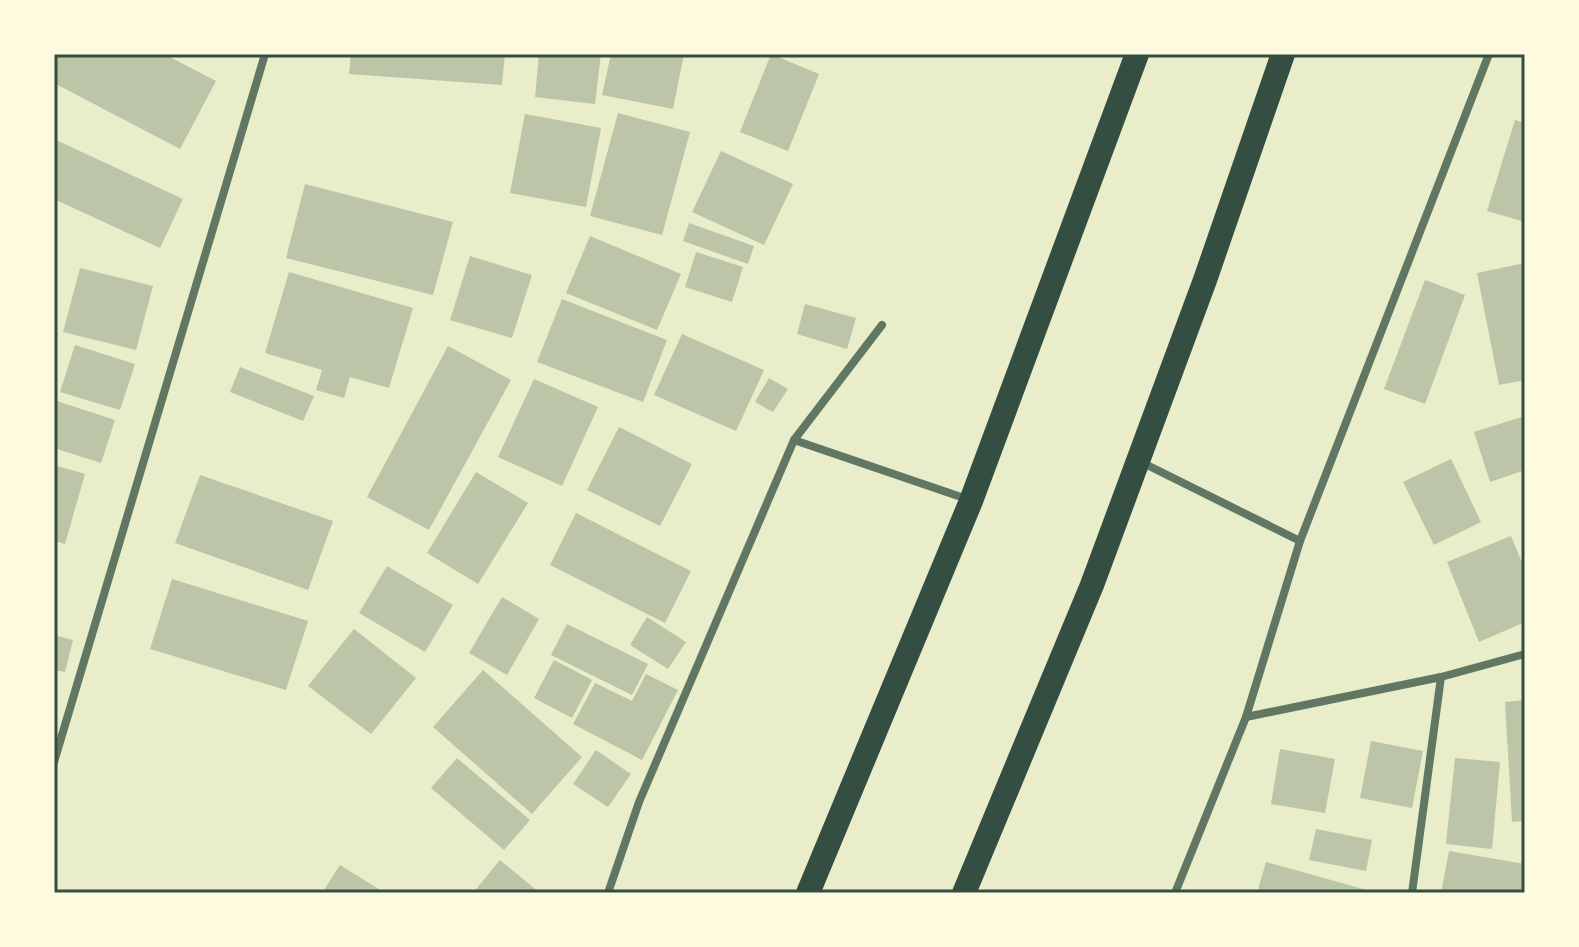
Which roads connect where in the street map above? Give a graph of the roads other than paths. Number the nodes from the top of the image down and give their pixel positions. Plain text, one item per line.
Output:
1 (265, 54) edge
2 (1137, 54) edge
3 (1283, 54) edge
4 (1489, 54) edge
5 (882, 325) dead end
6 (794, 440) junction
7 (1138, 460) junction
8 (971, 501) junction
9 (1300, 541) junction
10 (1525, 654) edge
11 (1441, 677) junction
12 (1246, 717) junction
13 (54, 762) edge
14 (608, 893) edge
15 (808, 893) edge
16 (964, 893) edge
17 (1175, 893) edge
18 (1412, 893) edge

1 - 13 street
2 - 8 highway
3 - 7 highway
4 - 9 street
5 - 6 street
6 - 8 street
6 - 14 street
7 - 9 street
7 - 16 highway
8 - 15 highway
9 - 12 street
10 - 11 street
11 - 12 street
11 - 18 street
12 - 17 street

